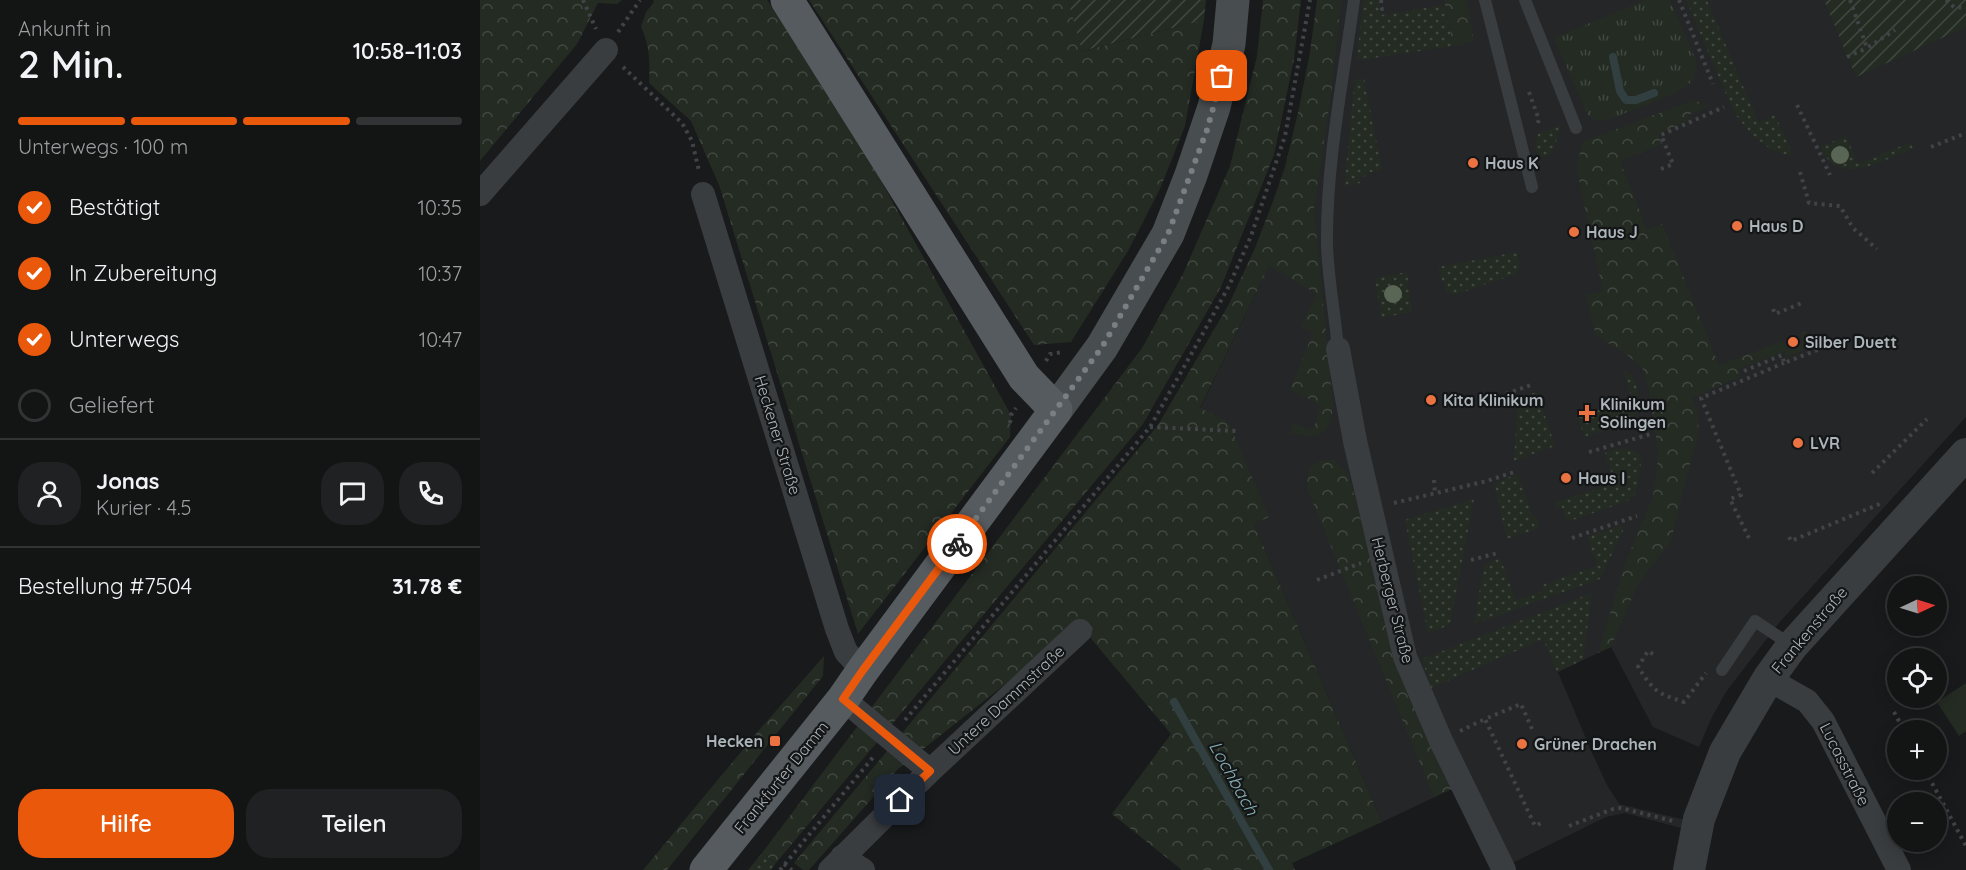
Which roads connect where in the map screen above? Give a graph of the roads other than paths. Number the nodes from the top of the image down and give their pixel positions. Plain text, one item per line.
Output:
1 (787, 0) edge
2 (1233, 0) edge
3 (1354, 0) edge
4 (1485, 0) edge
5 (1525, 0) edge
6 (606, 50) road end
7 (1575, 128) dead end
8 (1532, 187) dead end
9 (480, 194) edge
10 (703, 194) road end
11 (1338, 349) joint
12 (1056, 410) junction
13 (1966, 454) edge
14 (1080, 632) dead end
15 (1792, 646) junction
16 (863, 670) junction
17 (1722, 670) road end
18 (1768, 679) junction
19 (843, 699) junction
20 (930, 771) junction
21 (836, 863) edge
22 (705, 870) edge
23 (863, 870) edge
24 (1504, 870) edge
25 (1689, 870) edge
26 (1899, 870) edge

1 - 12 main road
2 - 12 main road, Frankfurter Damm
3 - 11 lane
4 - 8 lane
5 - 7 lane
6 - 9 street
10 - 16 street, Heckener Straße
11 - 24 street, Herberger Straße
12 - 16 main road, Frankfurter Damm
13 - 15 street, Frankenstraße
14 - 20 street, Untere Dammstraße
15 - 17 lane
15 - 18 street, Frankenstraße
16 - 19 main road, Frankfurter Damm
18 - 25 street, Frankenstraße
18 - 26 street, Lucasstraße
19 - 20 street
19 - 22 main road, Frankfurter Damm
20 - 21 street, Untere Dammstraße
21 - 23 street

